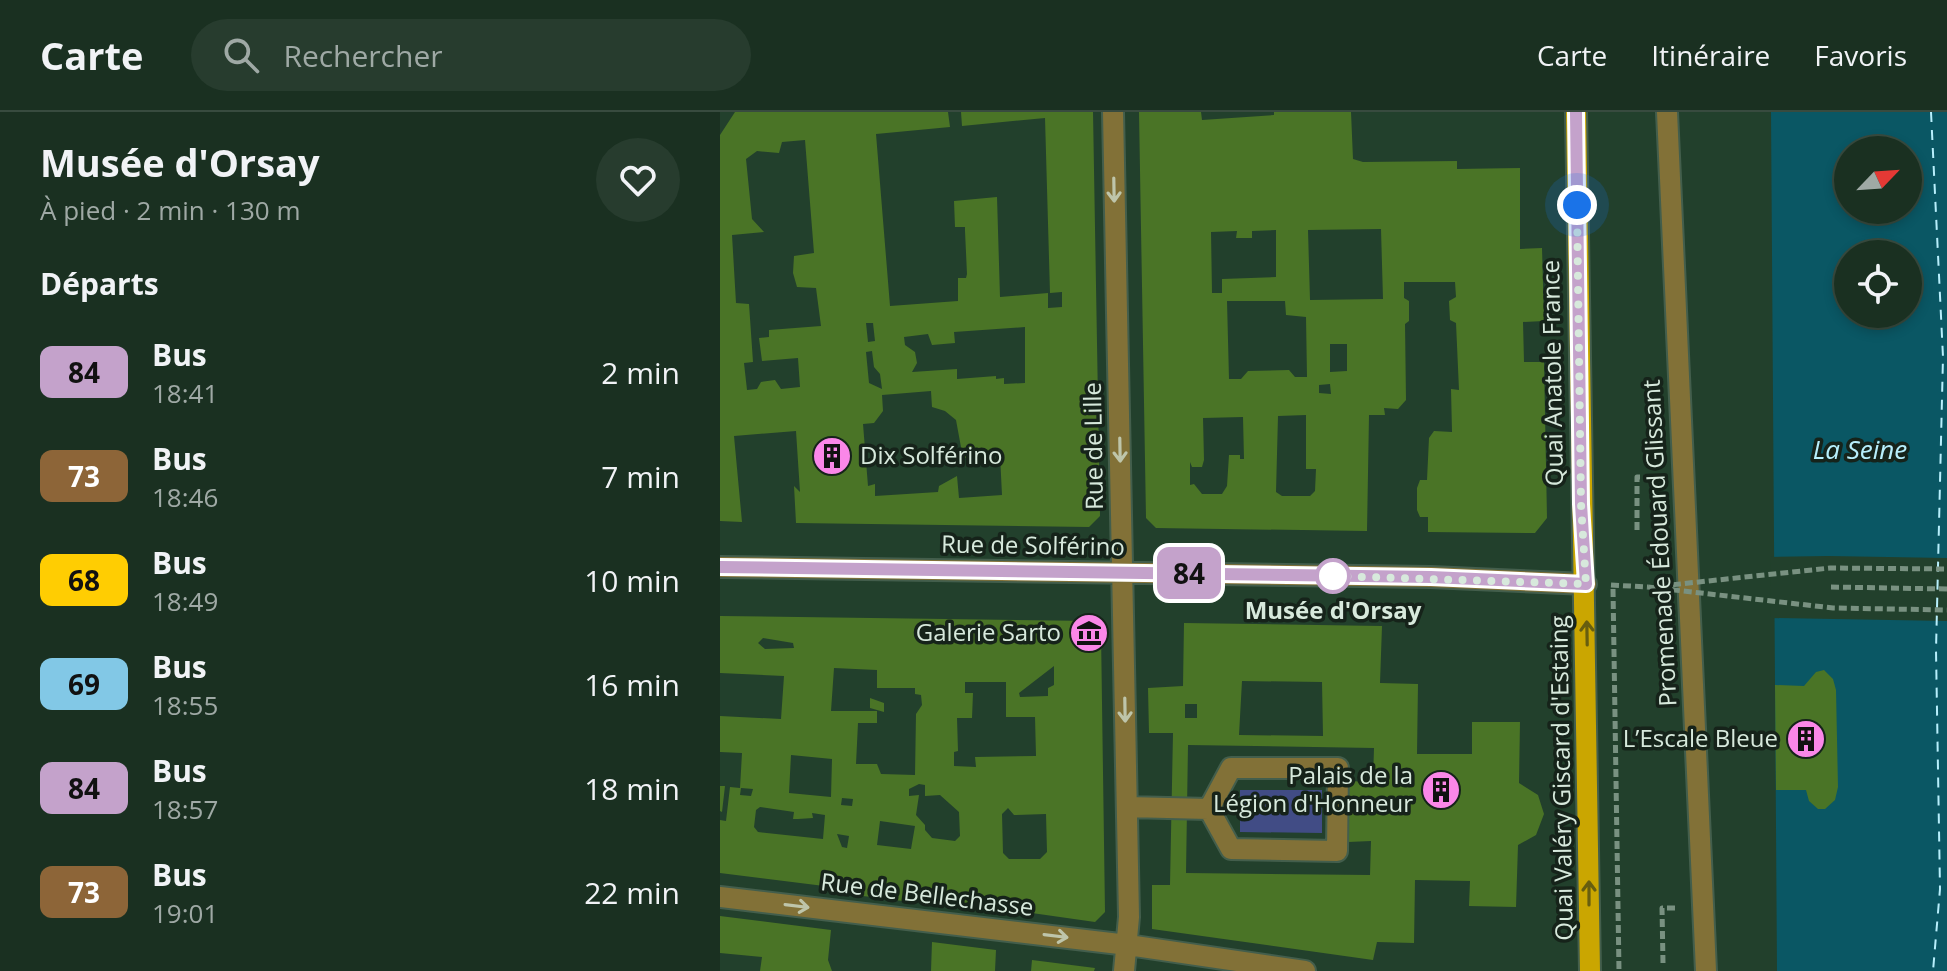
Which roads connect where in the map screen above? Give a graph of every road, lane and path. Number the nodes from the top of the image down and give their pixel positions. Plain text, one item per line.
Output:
1 (1113, 112) edge
2 (1576, 112) edge
3 (1667, 112) edge
4 (1637, 477) dead end
5 (1637, 530) dead end
6 (720, 567) edge
7 (1947, 569) edge
8 (1124, 573) junction
9 (1586, 584) junction
10 (1648, 587) junction
11 (1831, 587) dead end
12 (1947, 589) edge
13 (1947, 610) edge
14 (1127, 807) junction
15 (1209, 809) junction
16 (720, 897) edge
17 (1662, 916) dead end
18 (1128, 945) junction
19 (1663, 963) dead end
20 (1124, 971) edge
21 (1305, 971) edge
22 (1590, 971) edge
23 (1619, 971) edge
24 (1706, 971) edge

1 -> 8 street, Rue de Lille
2 - 9 main road, Quai Anatole France
3 - 24 street, Promenade Édouard Glissant
4 - 5 path
6 - 8 street, Rue de Solférino
7 - 10 path, bridge
8 - 9 street, Rue de Solférino
8 -> 14 street, Rue de Lille
22 -> 9 main road, Quai Valéry Giscard d'Estaing
10 - 13 path, bridge
10 - 23 path
11 - 12 path
14 - 15 street
14 - 18 street, Rue de Lille
15 - 15 street
16 -> 18 street, Rue de Bellechasse
17 - 19 path
18 - 20 street, Rue de Lille
18 - 21 street, Rue de Bellechasse

